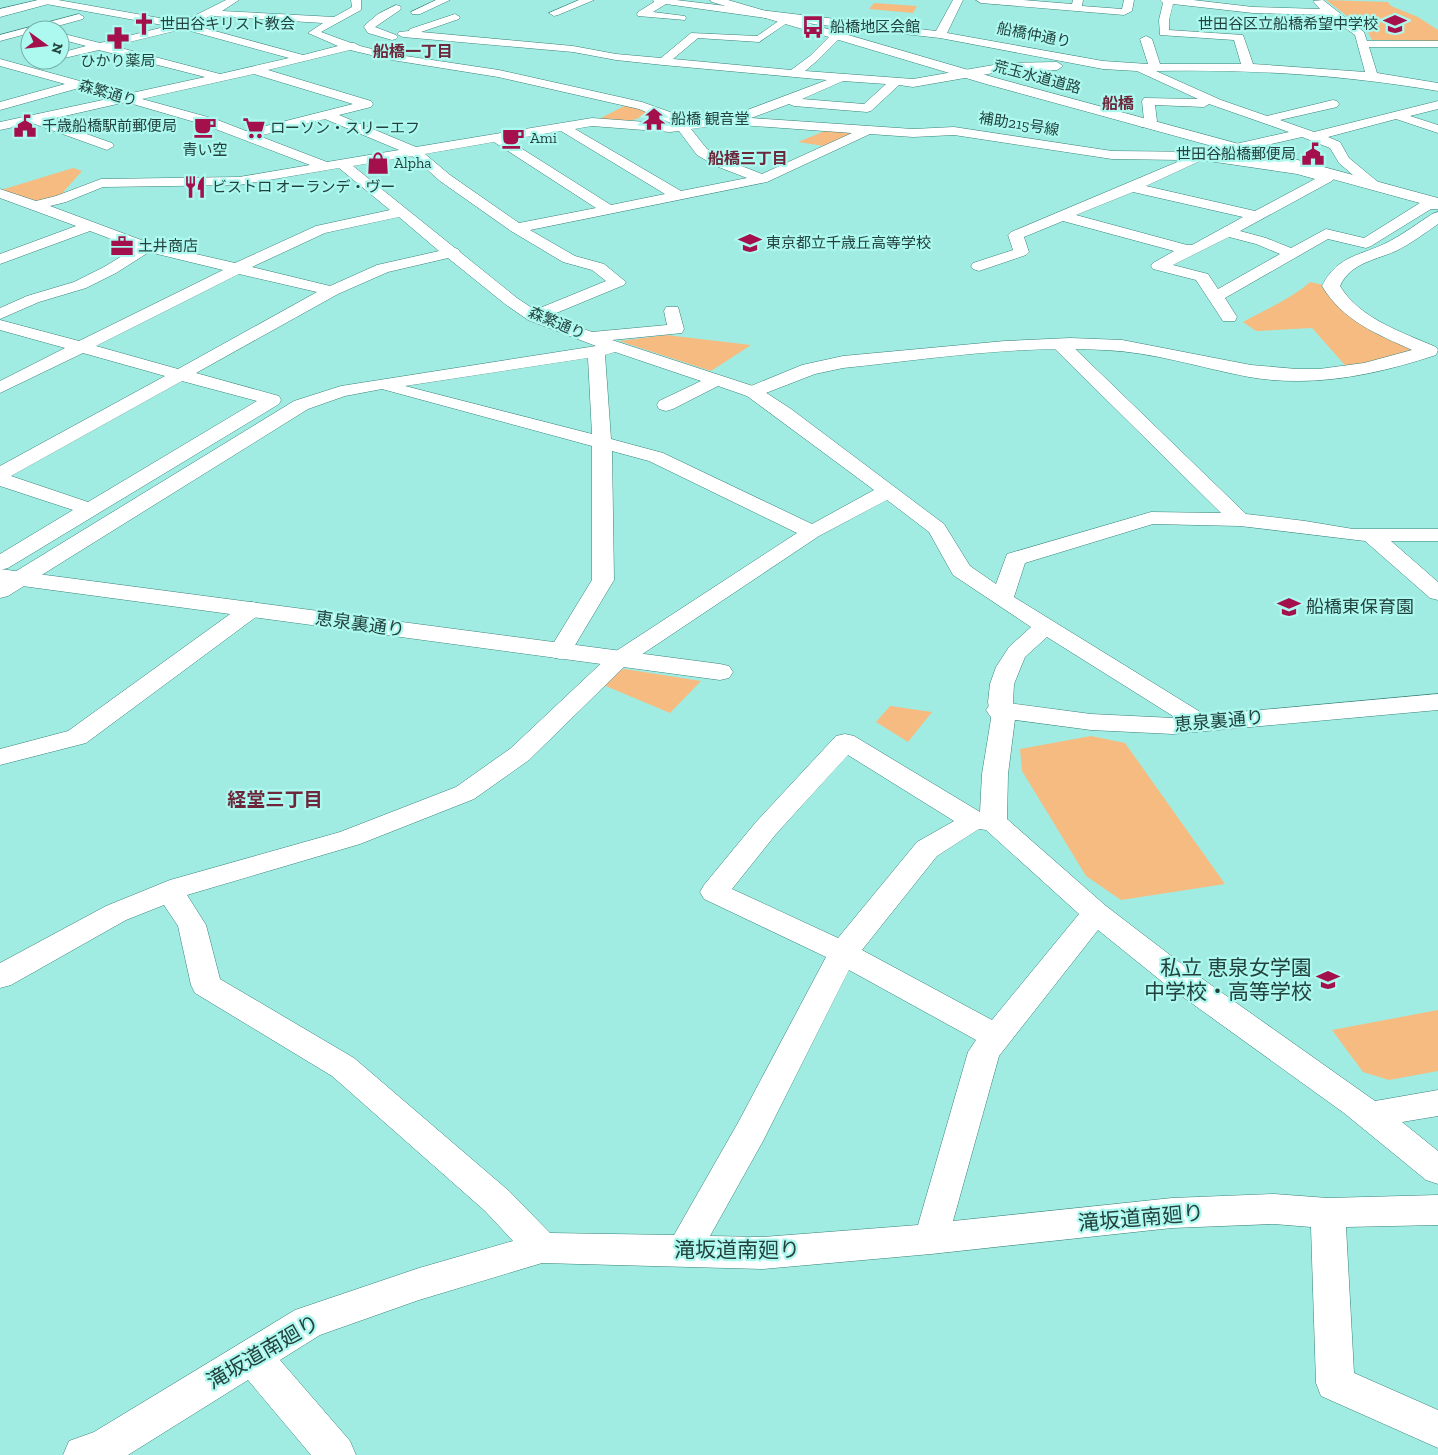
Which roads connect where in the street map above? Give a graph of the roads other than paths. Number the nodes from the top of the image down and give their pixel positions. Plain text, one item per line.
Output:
1 (234, 0) edge
2 (356, 0) edge
3 (445, 0) edge
4 (552, 0) edge
5 (958, 0) edge
6 (981, 0) edge
7 (1129, 0) edge
8 (1317, 0) edge
9 (49, 1) edge
10 (661, 1) edge
11 (584, 2) edge
12 (1077, 4) edge
13 (1167, 4) edge
14 (717, 5) edge
15 (396, 8) dead end
16 (102, 11) junction
17 (416, 12) dead end
18 (1330, 12) junction
19 (0, 13) edge
20 (209, 13) junction
21 (554, 13) dead end
22 (765, 15) junction
23 (455, 17) dead end
24 (69, 20) edge
25 (335, 20) junction
26 (784, 20) junction
27 (847, 25) junction
28 (183, 26) junction
29 (20, 33) edge
30 (940, 35) junction
31 (398, 36) junction
32 (835, 36) junction
33 (0, 38) edge
34 (70, 38) edge
35 (1146, 39) dead end
36 (1438, 44) edge
37 (101, 45) junction
38 (350, 47) junction
39 (1363, 48) junction
40 (70, 53) edge
41 (1401, 56) dead end
42 (303, 59) junction
43 (0, 62) edge
44 (662, 62) junction
45 (20, 65) edge
46 (1103, 65) junction
47 (16, 66) junction
48 (1155, 67) junction
49 (1139, 68) junction
50 (1248, 68) junction
51 (255, 70) junction
52 (794, 73) junction
53 (965, 74) junction
54 (1372, 76) junction
55 (842, 77) junction
56 (220, 78) junction
57 (896, 82) junction
58 (77, 85) junction
59 (1438, 87) edge
60 (126, 99) junction
61 (786, 101) junction
62 (1217, 103) junction
63 (1333, 104) dead end
64 (1438, 105) edge
65 (0, 106) edge
66 (326, 115) junction
67 (1394, 115) junction
68 (33, 119) junction
69 (733, 120) junction
70 (1265, 120) junction
71 (3, 124) edge
72 (1146, 124) junction
73 (562, 127) junction
74 (684, 127) junction
75 (1438, 129) edge
76 (867, 130) junction
77 (1308, 134) junction
78 (248, 135) junction
79 (496, 138) junction
80 (107, 146) dead end
81 (1236, 148) junction
82 (415, 152) junction
83 (1201, 156) junction
84 (336, 166) junction
85 (1301, 168) junction
86 (1331, 177) junction
87 (762, 179) junction
88 (1373, 185) junction
89 (1131, 188) junction
90 (0, 193) edge
91 (679, 196) junction
92 (1438, 204) edge
93 (34, 206) junction
94 (610, 210) junction
95 (403, 212) junction
96 (1061, 216) junction
97 (1257, 216) junction
98 (1438, 217) edge
99 (90, 226) junction
100 (516, 228) junction
101 (1226, 232) junction
102 (148, 247) junction
103 (1187, 250) junction
104 (452, 252) junction
105 (1291, 253) junction
106 (0, 259) edge
107 (979, 266) dead end
108 (238, 269) junction
109 (332, 291) junction
110 (1215, 297) junction
111 (672, 311) dead end
112 (0, 314) edge
113 (534, 316) junction
114 (1228, 316) dead end
115 (0, 325) edge
116 (1060, 344) junction
117 (593, 345) junction
118 (82, 347) junction
119 (1434, 353) edge
120 (179, 374) junction
121 (715, 381) junction
122 (379, 384) junction
123 (0, 388) edge
124 (753, 392) junction
125 (666, 405) dead end
126 (602, 443) junction
127 (0, 474) edge
128 (0, 479) edge
129 (888, 491) junction
130 (90, 510) junction
131 (1240, 520) junction
132 (812, 532) junction
133 (1372, 536) junction
134 (1438, 536) edge
135 (0, 563) edge
136 (7, 582) edge
137 (1438, 593) edge
138 (1002, 599) junction
139 (252, 609) junction
140 (1046, 627) junction
141 (560, 652) junction
142 (618, 660) junction
143 (720, 672) dead end
144 (1438, 702) edge
145 (1000, 710) junction
146 (1201, 723) junction
147 (0, 757) edge
148 (983, 821) junction
149 (170, 891) junction
150 (1096, 913) junction
151 (843, 953) junction
152 (0, 977) edge
153 (996, 1036) junction
154 (1438, 1103) edge
155 (1370, 1114) junction
156 (1438, 1170) edge
157 (1438, 1210) edge
158 (1328, 1213) junction
159 (932, 1239) junction
160 (542, 1248) junction
161 (684, 1250) junction
162 (252, 1356) junction
163 (1438, 1429) edge
164 (83, 1455) edge
165 (336, 1455) edge

1 - 20 street
2 - 25 street
3 - 17 street
4 - 11 street
5 - 30 street
6 - 12 street
7 - 12 street
8 - 18 street
9 - 16 street
9 - 19 street
10 - 14 street
10 - 14 street
11 - 21 street
13 - 18 street
13 - 50 street
14 - 22 street, 荒玉水道道路
15 - 31 street
16 - 24 street
16 - 28 street
18 - 39 street
20 - 25 street
20 - 28 street
22 - 26 street, 荒玉水道道路
22 - 27 street, 船橋仲通り
23 - 31 street
25 - 38 street
26 - 32 street, 荒玉水道道路
26 - 44 street
27 - 30 street, 船橋仲通り
27 - 32 street
28 - 37 street
28 - 42 street
29 - 33 street
30 - 46 street, 船橋仲通り
31 - 38 street
31 - 44 street
32 - 52 street
32 - 53 street, 荒玉水道道路
34 - 37 street
35 - 48 street
36 - 39 street
37 - 40 street
37 - 56 street
38 - 42 street
38 - 74 street
39 - 41 street
39 - 54 street
42 - 51 street
43 - 47 street, 森繁通り
44 - 52 street
45 - 47 street
46 - 49 street, 船橋仲通り
46 - 53 street
47 - 58 street, 森繁通り
48 - 49 street
48 - 50 street
49 - 62 street, 船橋仲通り
50 - 54 street
51 - 56 street
51 - 66 street
52 - 55 street
53 - 57 street
53 - 72 street, 荒玉水道道路
54 - 59 street
55 - 57 street
55 - 61 street
56 - 60 street
57 - 61 street
58 - 60 street, 森繁通り
58 - 65 street
60 - 68 street
60 - 78 street, 森繁通り
61 - 69 street
62 - 70 street, 船橋仲通り
62 - 72 street
63 - 70 street
64 - 67 street
66 - 78 street
66 - 82 street
67 - 75 street
67 - 77 street
68 - 71 street
68 - 80 street
69 - 74 street
69 - 76 street, 補助215号線
70 - 77 street, 船橋仲通り
72 - 81 street, 荒玉水道道路
73 - 74 street
73 - 79 street
73 - 91 street
74 - 87 street
76 - 83 street, 補助215号線
76 - 87 street
77 - 81 street
77 - 88 street, 船橋仲通り
78 - 84 street, 森繁通り
79 - 82 street
79 - 94 street
81 - 85 street, 荒玉水道道路
82 - 84 street
82 - 100 street
83 - 85 street, 補助215号線
83 - 89 street
84 - 93 street
84 - 95 street, 森繁通り
85 - 86 street, 補助215号線
86 - 88 street
86 - 97 street
87 - 91 street
88 - 92 street
89 - 96 street
89 - 97 street
90 - 93 street
91 - 94 street
92 - 105 street
93 - 99 street
94 - 100 street
95 - 104 street, 森繁通り
95 - 108 street
96 - 103 street
96 - 107 street
97 - 101 street
98 - 119 street
99 - 102 street
99 - 106 street
100 - 113 street
101 - 103 street
101 - 105 street
102 - 108 street
102 - 112 street
103 - 110 street
104 - 109 street
104 - 113 street, 森繁通り
105 - 110 street
108 - 109 street
108 - 118 street
109 - 120 street
110 - 114 street
111 - 117 street
113 - 117 street, 森繁通り
115 - 118 street
116 - 119 street
116 - 124 street
116 - 131 street
117 - 121 street
117 - 122 street
117 - 126 street
118 - 120 street
118 - 123 street
120 - 127 street
120 - 130 street
121 - 124 street
121 - 125 street
122 - 126 street
122 - 136 street
124 - 129 street
126 - 132 street
126 - 141 street
128 - 130 street
129 - 132 street
129 - 138 street
130 - 135 street
131 - 133 street
131 - 138 street
132 - 142 street
133 - 134 street
133 - 137 street
136 - 139 street, 恵泉裏通り
138 - 140 street
139 - 141 street, 恵泉裏通り
139 - 147 street
140 - 145 street
140 - 146 street
141 - 142 street, 恵泉裏通り
142 - 143 street, 恵泉裏通り
142 - 149 street
144 - 146 street, 恵泉裏通り
145 - 146 street, 恵泉裏通り
145 - 148 street
148 - 150 street
148 - 151 street
148 - 151 street
149 - 152 street
149 - 160 street
150 - 153 street
150 - 155 street
151 - 153 street
151 - 161 street
153 - 159 street
154 - 155 street
155 - 156 street
157 - 158 street, 滝坂道南廻り
158 - 159 street, 滝坂道南廻り
158 - 163 street
159 - 161 street, 滝坂道南廻り
160 - 161 street, 滝坂道南廻り
160 - 162 street, 滝坂道南廻り
162 - 164 street, 滝坂道南廻り
162 - 165 street

